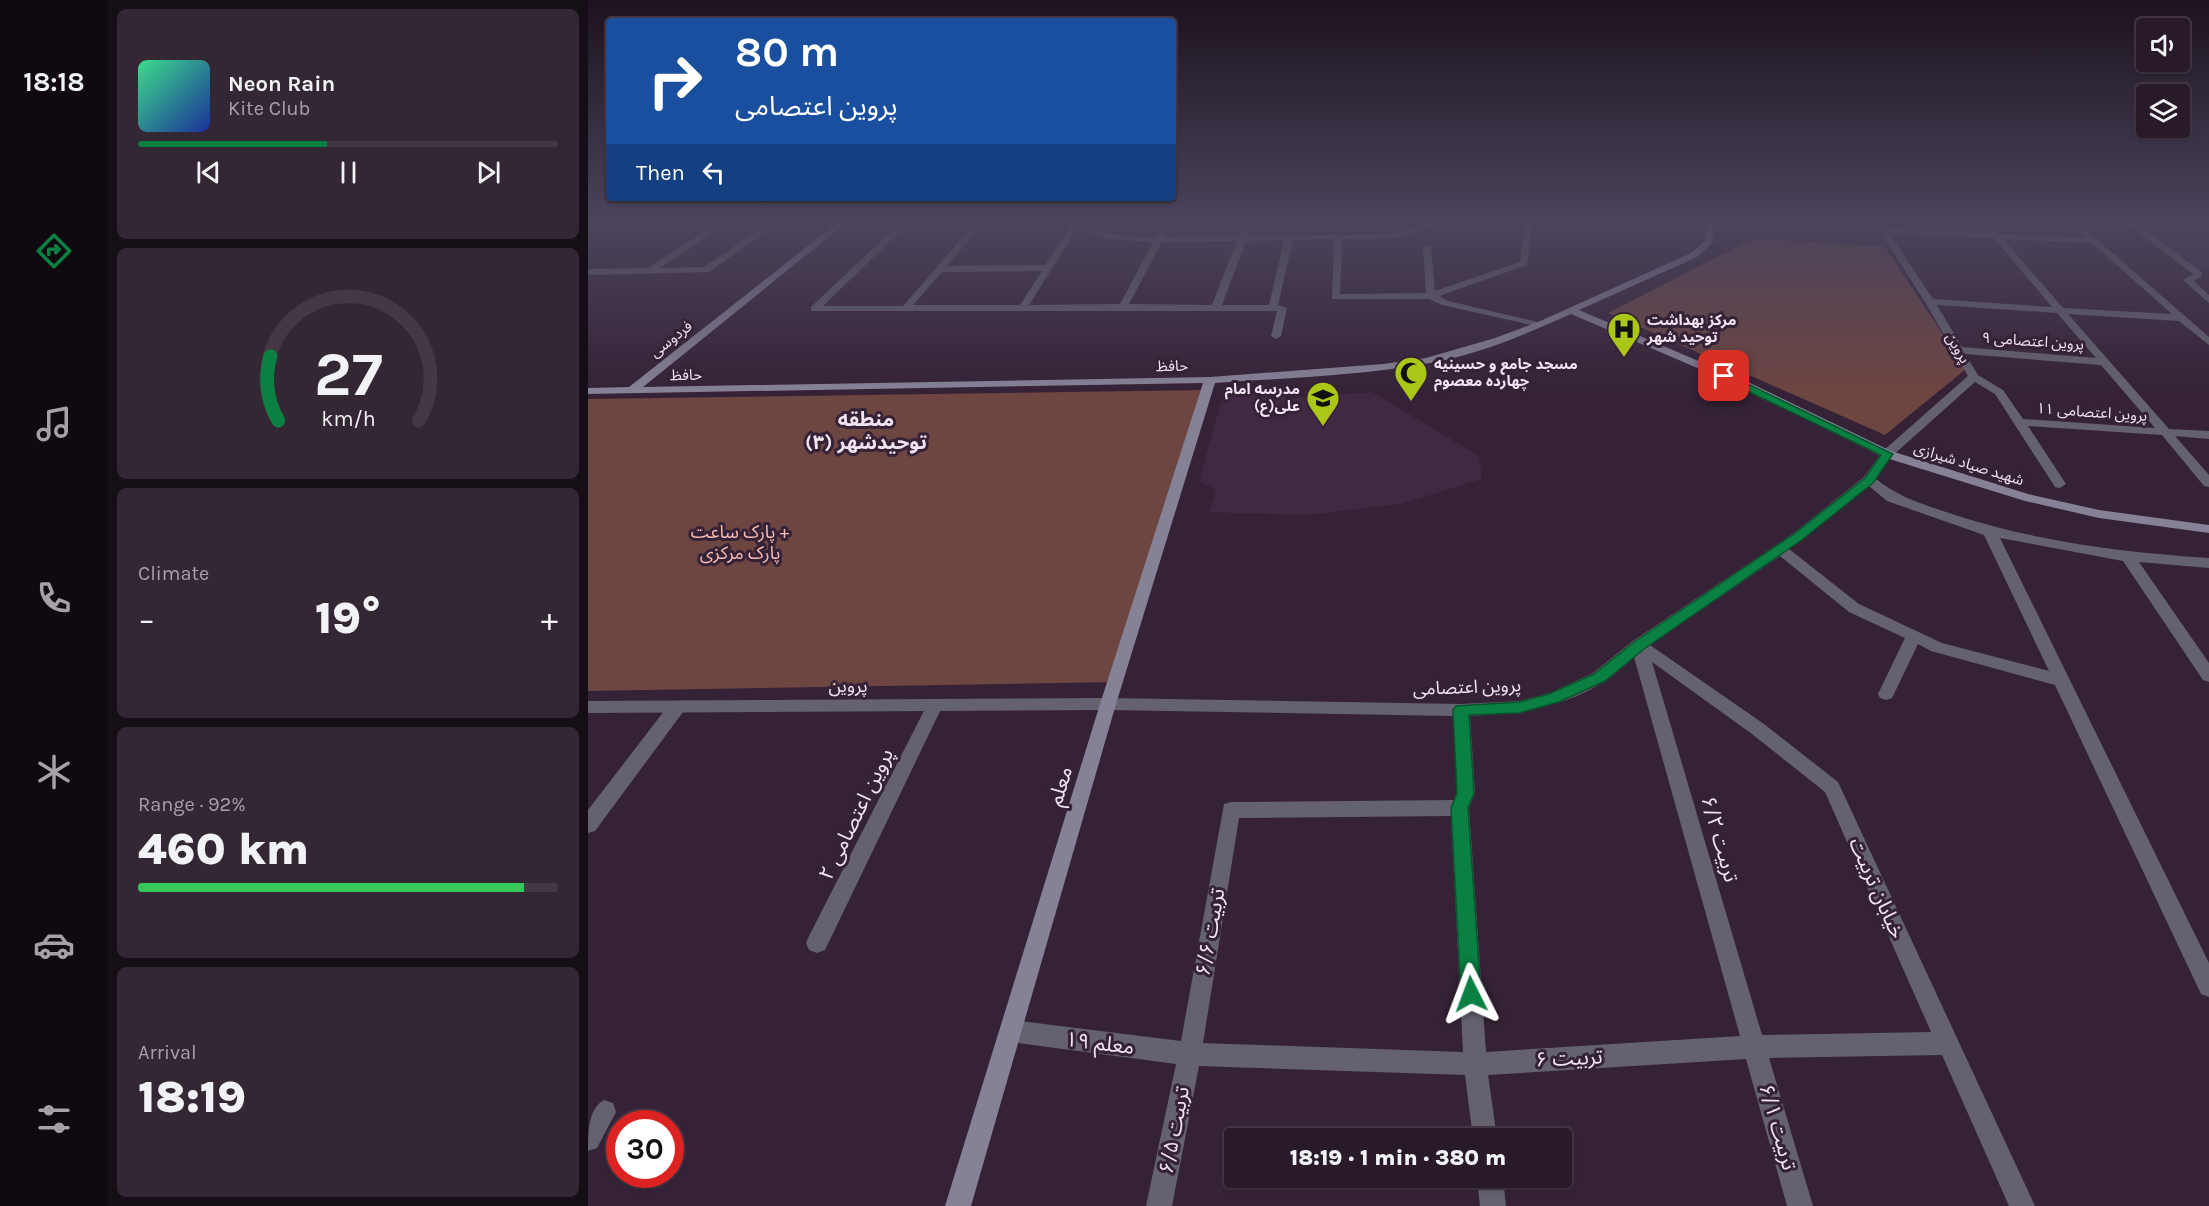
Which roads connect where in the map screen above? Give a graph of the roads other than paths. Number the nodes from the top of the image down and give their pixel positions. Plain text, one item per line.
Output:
1 (772, 278) edge
2 (846, 278) edge
3 (931, 278) edge
4 (1041, 278) edge
5 (1139, 278) edge
6 (1228, 278) edge
7 (1280, 278) edge
8 (1336, 278) edge
9 (1430, 278) edge
10 (1481, 278) edge
11 (1642, 278) edge
12 (1914, 278) edge
13 (2033, 278) edge
14 (2135, 278) edge
15 (2193, 278) edge
16 (1431, 296) junction
17 (2209, 300) edge
18 (1930, 302) junction
19 (907, 307) junction
20 (1023, 307) junction
21 (1273, 307) junction
22 (1123, 308) junction
23 (1216, 308) junction
24 (1570, 310) junction
25 (2061, 311) junction
26 (2181, 318) junction
27 (1540, 324) junction
28 (1276, 336) dead end
29 (2209, 342) edge
30 (1960, 350) junction
31 (2105, 362) junction
32 (1974, 377) junction
33 (1210, 380) junction
34 (588, 391) edge
35 (631, 391) junction
36 (2019, 422) junction
37 (2165, 432) junction
38 (2209, 435) edge
39 (1887, 454) junction
40 (1869, 480) junction
41 (2209, 483) edge
42 (2060, 484) dead end
43 (2209, 529) edge
44 (1990, 532) junction
45 (1780, 549) junction
46 (2128, 557) junction
47 (2209, 563) edge
48 (1914, 636) junction
49 (1639, 645) junction
50 (2209, 676) edge
51 (2060, 680) junction
52 (1886, 694) dead end
53 (1108, 704) junction
54 (935, 705) junction
55 (588, 707) edge
56 (677, 707) junction
57 (1461, 710) junction
58 (1460, 808) junction
59 (588, 825) edge
60 (817, 943) dead end
61 (2209, 986) edge
62 (1011, 1031) junction
63 (1947, 1042) junction
64 (1756, 1047) junction
65 (1190, 1054) junction
66 (1475, 1064) junction
67 (604, 1112) dead end
68 (1484, 1128) edge
69 (588, 1139) edge
70 (1491, 1188) edge
71 (958, 1206) edge
72 (1159, 1206) edge
73 (1493, 1206) edge
74 (1800, 1206) edge
75 (2022, 1206) edge

1 - 35 main road, فردوسی
2 - 19 street
3 - 19 street
4 - 20 street
5 - 22 street
6 - 23 street
7 - 21 street
8 - 16 street
9 - 16 street
10 - 16 street
11 - 24 main road, حافظ
12 - 18 street, پروین
13 - 25 street
14 - 26 street
15 - 17 street
16 - 27 street
18 - 25 street
18 - 30 street, پروین
19 - 20 street
20 - 22 street
21 - 23 street
21 - 28 street
22 - 23 street
24 - 27 main road, حافظ
24 - 39 main road, شهید صیاد شیرازی
25 - 26 street
25 - 31 street
26 - 29 street
27 - 33 main road, حافظ
30 - 31 street, پروین اعتصامی ۹
30 - 32 street, پروین
31 - 37 street
32 - 36 street
32 - 39 street, پروین
33 - 35 main road, حافظ
33 - 53 main road, معلم
34 - 35 main road, حافظ
36 - 37 street, پروین اعتصامی ۱۱
36 - 42 street, پروین اعتصامی ۱۱
37 - 38 street, پروین اعتصامی ۱۱
37 - 41 street
39 - 40 street, پروین اعتصامی
39 - 43 main road, شهید صیاد شیرازی
40 - 44 street
40 - 45 street, پروین اعتصامی
44 - 46 street
44 - 51 street
45 - 48 street
45 - 49 street, پروین اعتصامی
46 - 47 street
46 - 50 street
48 - 51 street
48 - 52 street
49 - 57 street, پروین اعتصامی
49 - 63 street, خیابان تربیت
49 - 64 street, تربیت ۶/۲
51 - 61 street
53 - 54 street, پروین
53 - 57 street, پروین اعتصامی
53 - 62 main road, معلم
54 - 56 street, پروین
54 - 60 street, پروین اعتصامی ۲
55 - 56 street, پروین
56 - 59 street
57 - 58 street
58 - 65 street, تربیت ۶/۶
58 - 66 street
62 - 65 street, معلم ۱۹
62 - 71 main road, معلم
63 - 64 street, تربیت ۶
63 - 75 street, خیابان تربیت
64 - 66 street, تربیت ۶
64 - 74 street, تربیت ۶/۱
65 - 66 street, تربیت ۶
65 - 72 street, تربیت ۶/۵
66 - 68 street
67 - 69 street
70 - 73 street

